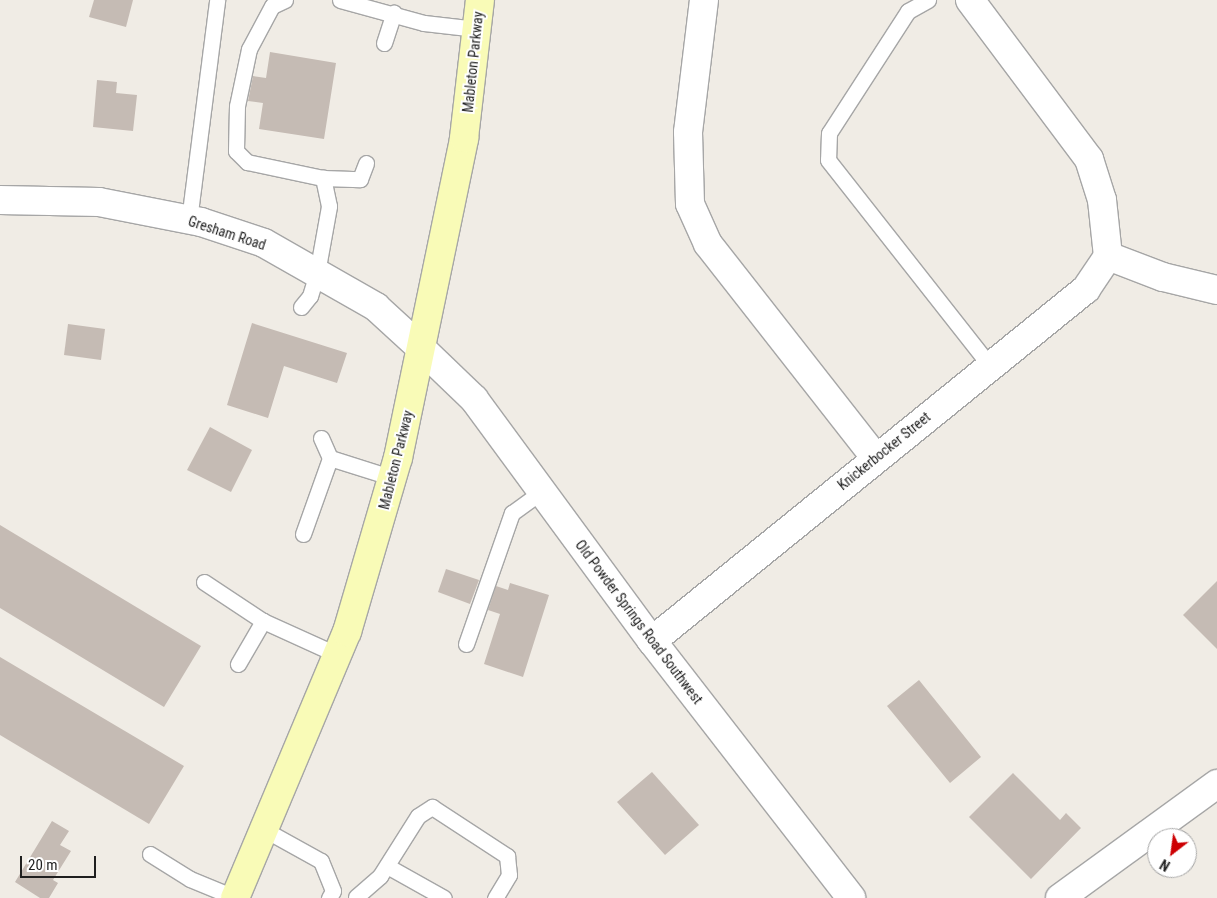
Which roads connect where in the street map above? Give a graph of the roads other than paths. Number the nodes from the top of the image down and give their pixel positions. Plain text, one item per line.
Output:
1 (217, 0) edge
2 (285, 0) edge
3 (340, 0) edge
4 (480, 0) edge
5 (704, 0) edge
6 (928, 0) edge
7 (970, 0) edge
8 (394, 13) junction
9 (477, 29) junction
10 (384, 43) dead end
11 (366, 163) dead end
12 (324, 178) junction
13 (0, 200) edge
14 (189, 220) junction
15 (1108, 256) junction
16 (317, 273) junction
17 (1217, 290) edge
18 (301, 307) dead end
19 (424, 350) junction
20 (990, 366) junction
21 (321, 438) dead end
22 (330, 458) junction
23 (876, 458) junction
24 (393, 478) junction
25 (542, 491) junction
26 (303, 534) dead end
27 (204, 582) dead end
28 (263, 621) junction
29 (652, 640) junction
30 (466, 644) dead end
31 (338, 655) junction
32 (238, 664) dead end
33 (1217, 784) edge
34 (265, 830) junction
35 (150, 854) dead end
36 (387, 866) junction
37 (331, 894) edge
38 (358, 897) edge
39 (235, 898) edge
40 (444, 898) edge
41 (495, 898) edge
42 (851, 898) edge
43 (1060, 898) edge

1 - 14 lane
2 - 12 lane
3 - 8 lane
4 - 9 main road, Mableton Parkway
5 - 23 street
6 - 20 lane
7 - 15 street
8 - 9 lane
8 - 10 lane
9 - 19 main road, Mableton Parkway
11 - 12 lane
12 - 16 lane
13 - 14 street, Gresham Road
14 - 16 street, Gresham Road
15 - 17 street
15 - 20 street, Knickerbocker Street
16 - 18 lane
16 - 19 street, Gresham Road
19 - 24 main road, Mableton Parkway
19 - 25 street, Old Powder Springs Road Southwest
20 - 23 street, Knickerbocker Street
21 - 22 lane
22 - 24 lane
22 - 26 lane
23 - 29 street, Knickerbocker Street
24 - 31 main road, Mableton Parkway
25 - 29 street, Old Powder Springs Road Southwest
25 - 30 lane
27 - 28 lane
28 - 31 lane
28 - 32 lane
29 - 42 street, Old Powder Springs Road Southwest
31 - 34 main road, Mableton Parkway
33 - 43 street
34 - 37 lane
34 - 39 main road, Mableton Parkway
35 - 39 lane
36 - 38 lane
36 - 40 lane
36 - 41 lane
37 - 38 lane

